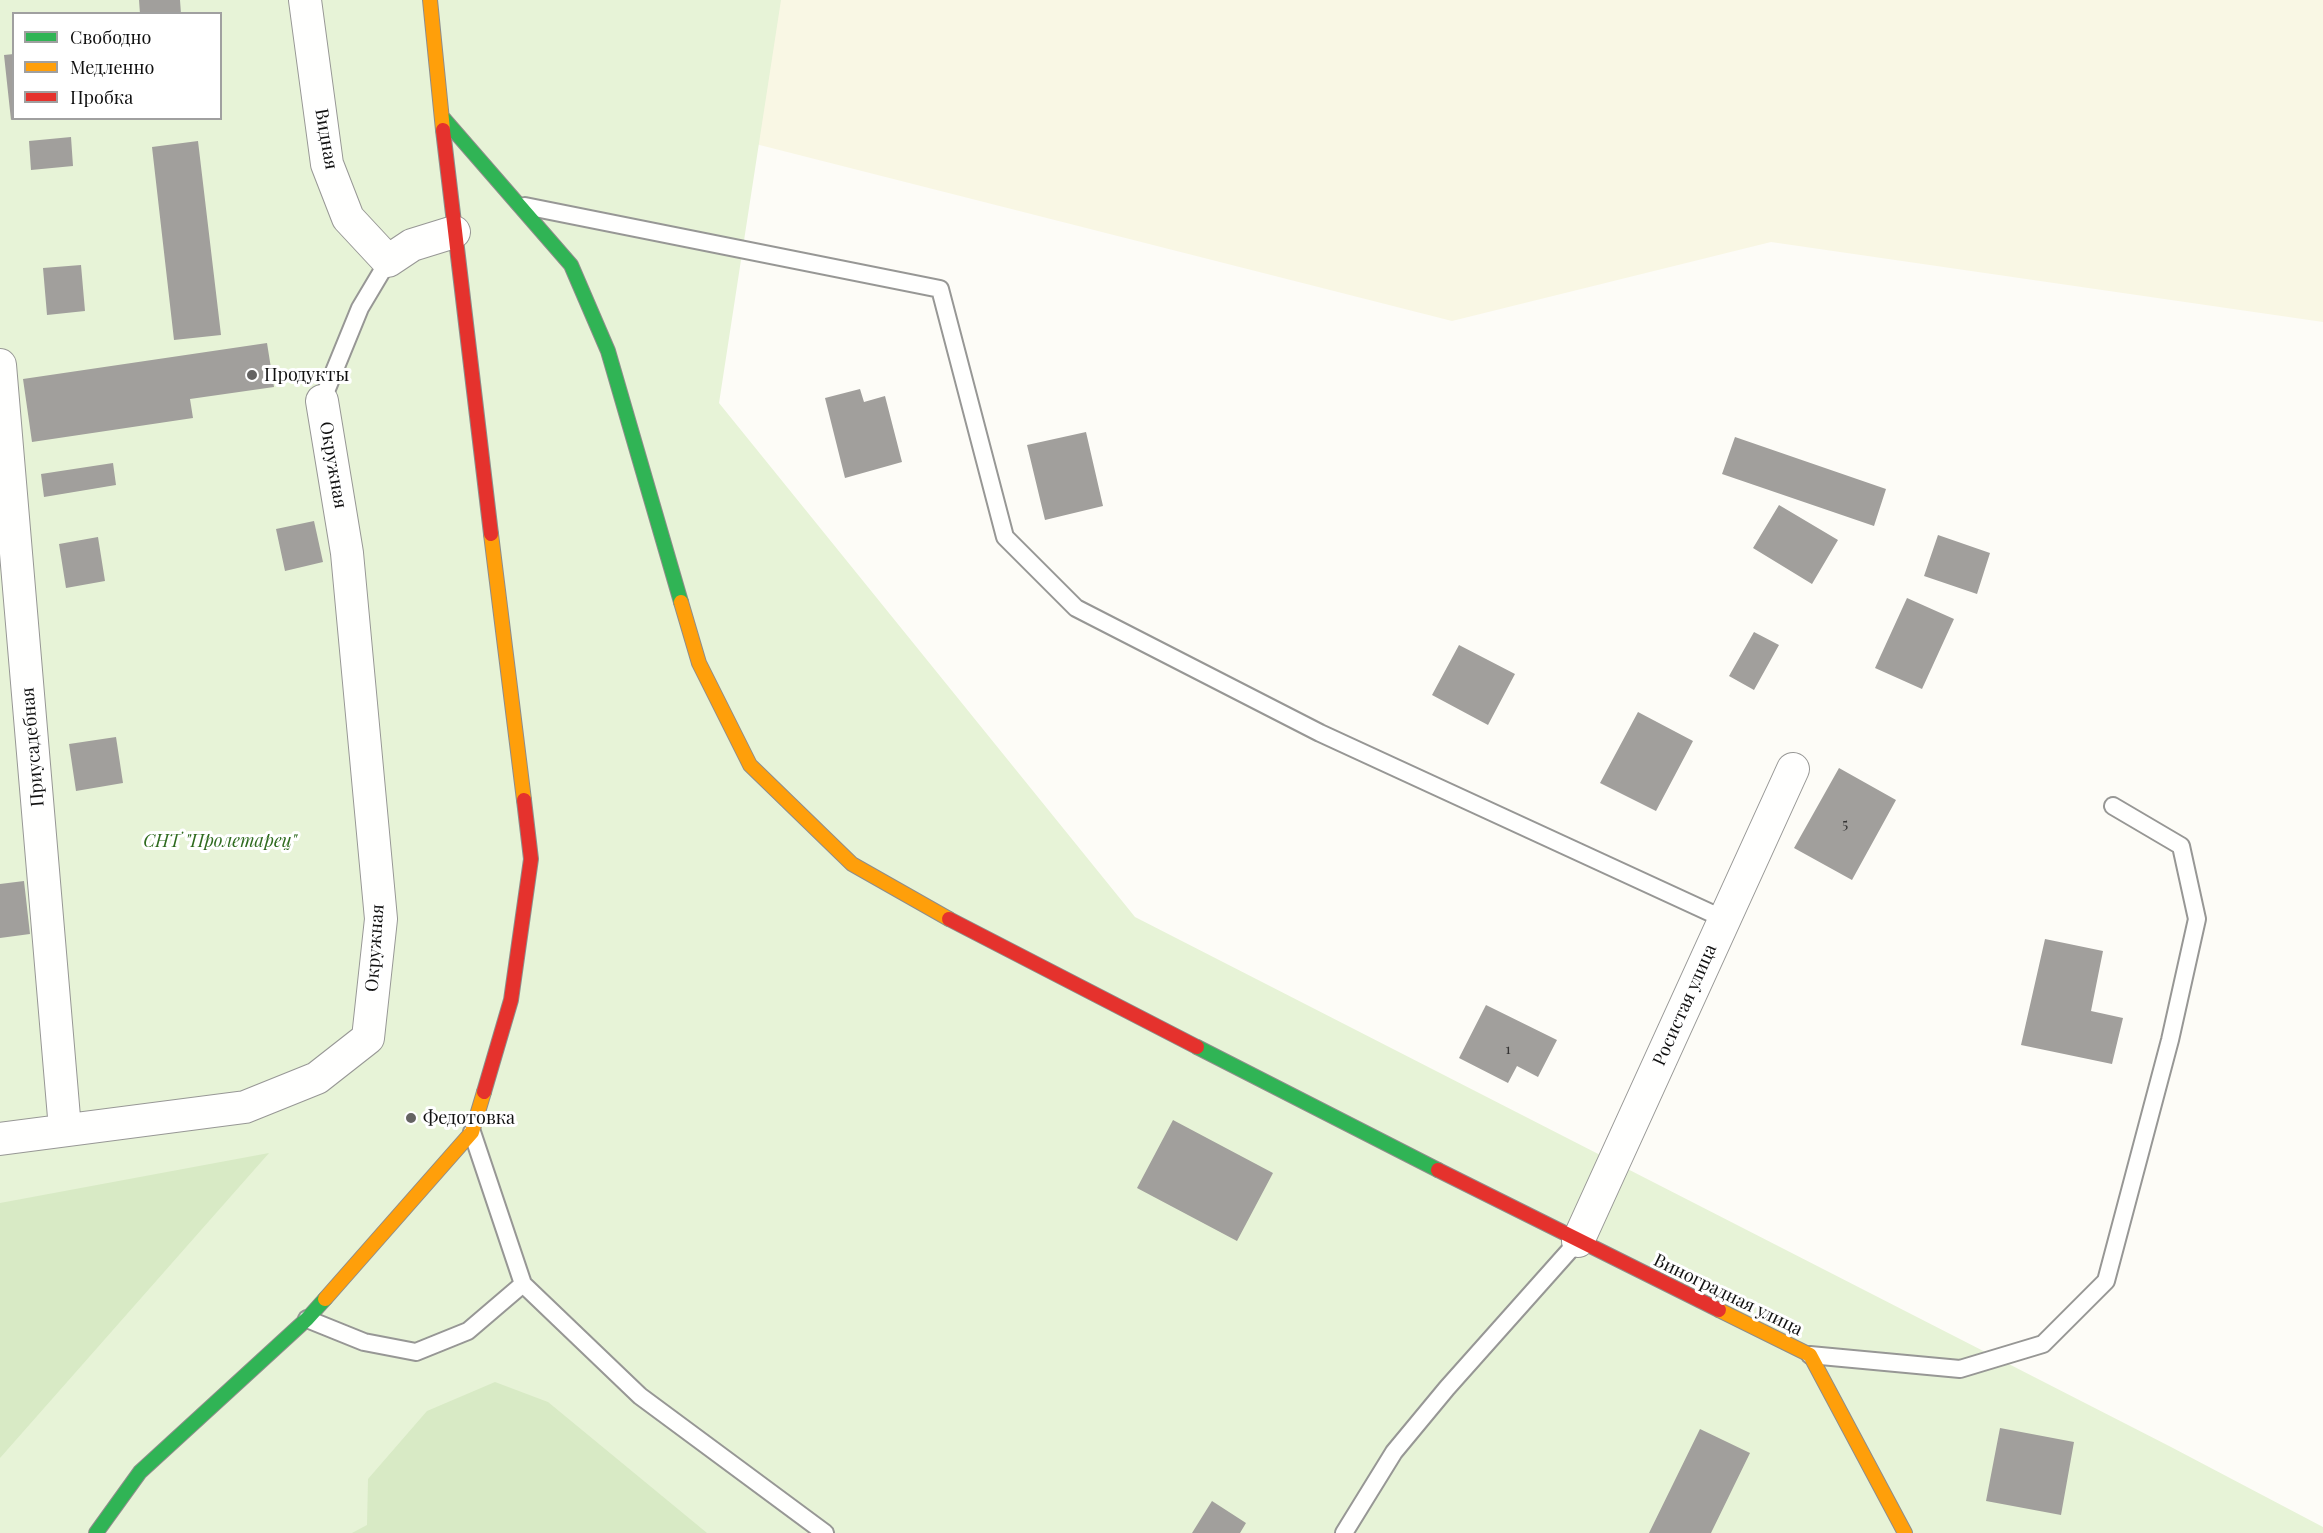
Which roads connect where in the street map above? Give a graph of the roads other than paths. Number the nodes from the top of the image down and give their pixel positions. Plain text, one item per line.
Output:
1 (305, 0) edge
2 (430, 0) edge
3 (444, 119) junction
4 (518, 205) junction
5 (454, 232) junction
6 (388, 261) junction
7 (0, 365) edge
8 (322, 401) joint
9 (1792, 769) dead end
10 (2114, 806) dead end
11 (1724, 920) junction
12 (65, 1129) junction
13 (472, 1132) junction
14 (0, 1139) edge
15 (1578, 1242) junction
16 (522, 1284) junction
17 (307, 1318) junction
18 (1810, 1355) junction
19 (96, 1533) edge
20 (825, 1533) edge
21 (1344, 1533) edge
22 (1905, 1533) edge

1 - 6 street, Видная
2 - 3 street
3 - 4 street, Виноградная улица
3 - 5 street
4 - 11 lane
4 - 15 street, Виноградная улица
5 - 6 street
5 - 13 street
6 - 8 lane
7 - 12 street, Приусадебная
8 - 12 street, Окружная
9 - 11 street, Росистая улица
10 - 18 lane
11 - 15 street, Росистая улица
12 - 14 street, Окружная
13 - 16 lane
13 - 17 street
15 - 18 street, Виноградная улица
15 - 21 lane
16 - 17 lane
16 - 20 lane
17 - 19 street
18 - 22 street, Виноградная улица

